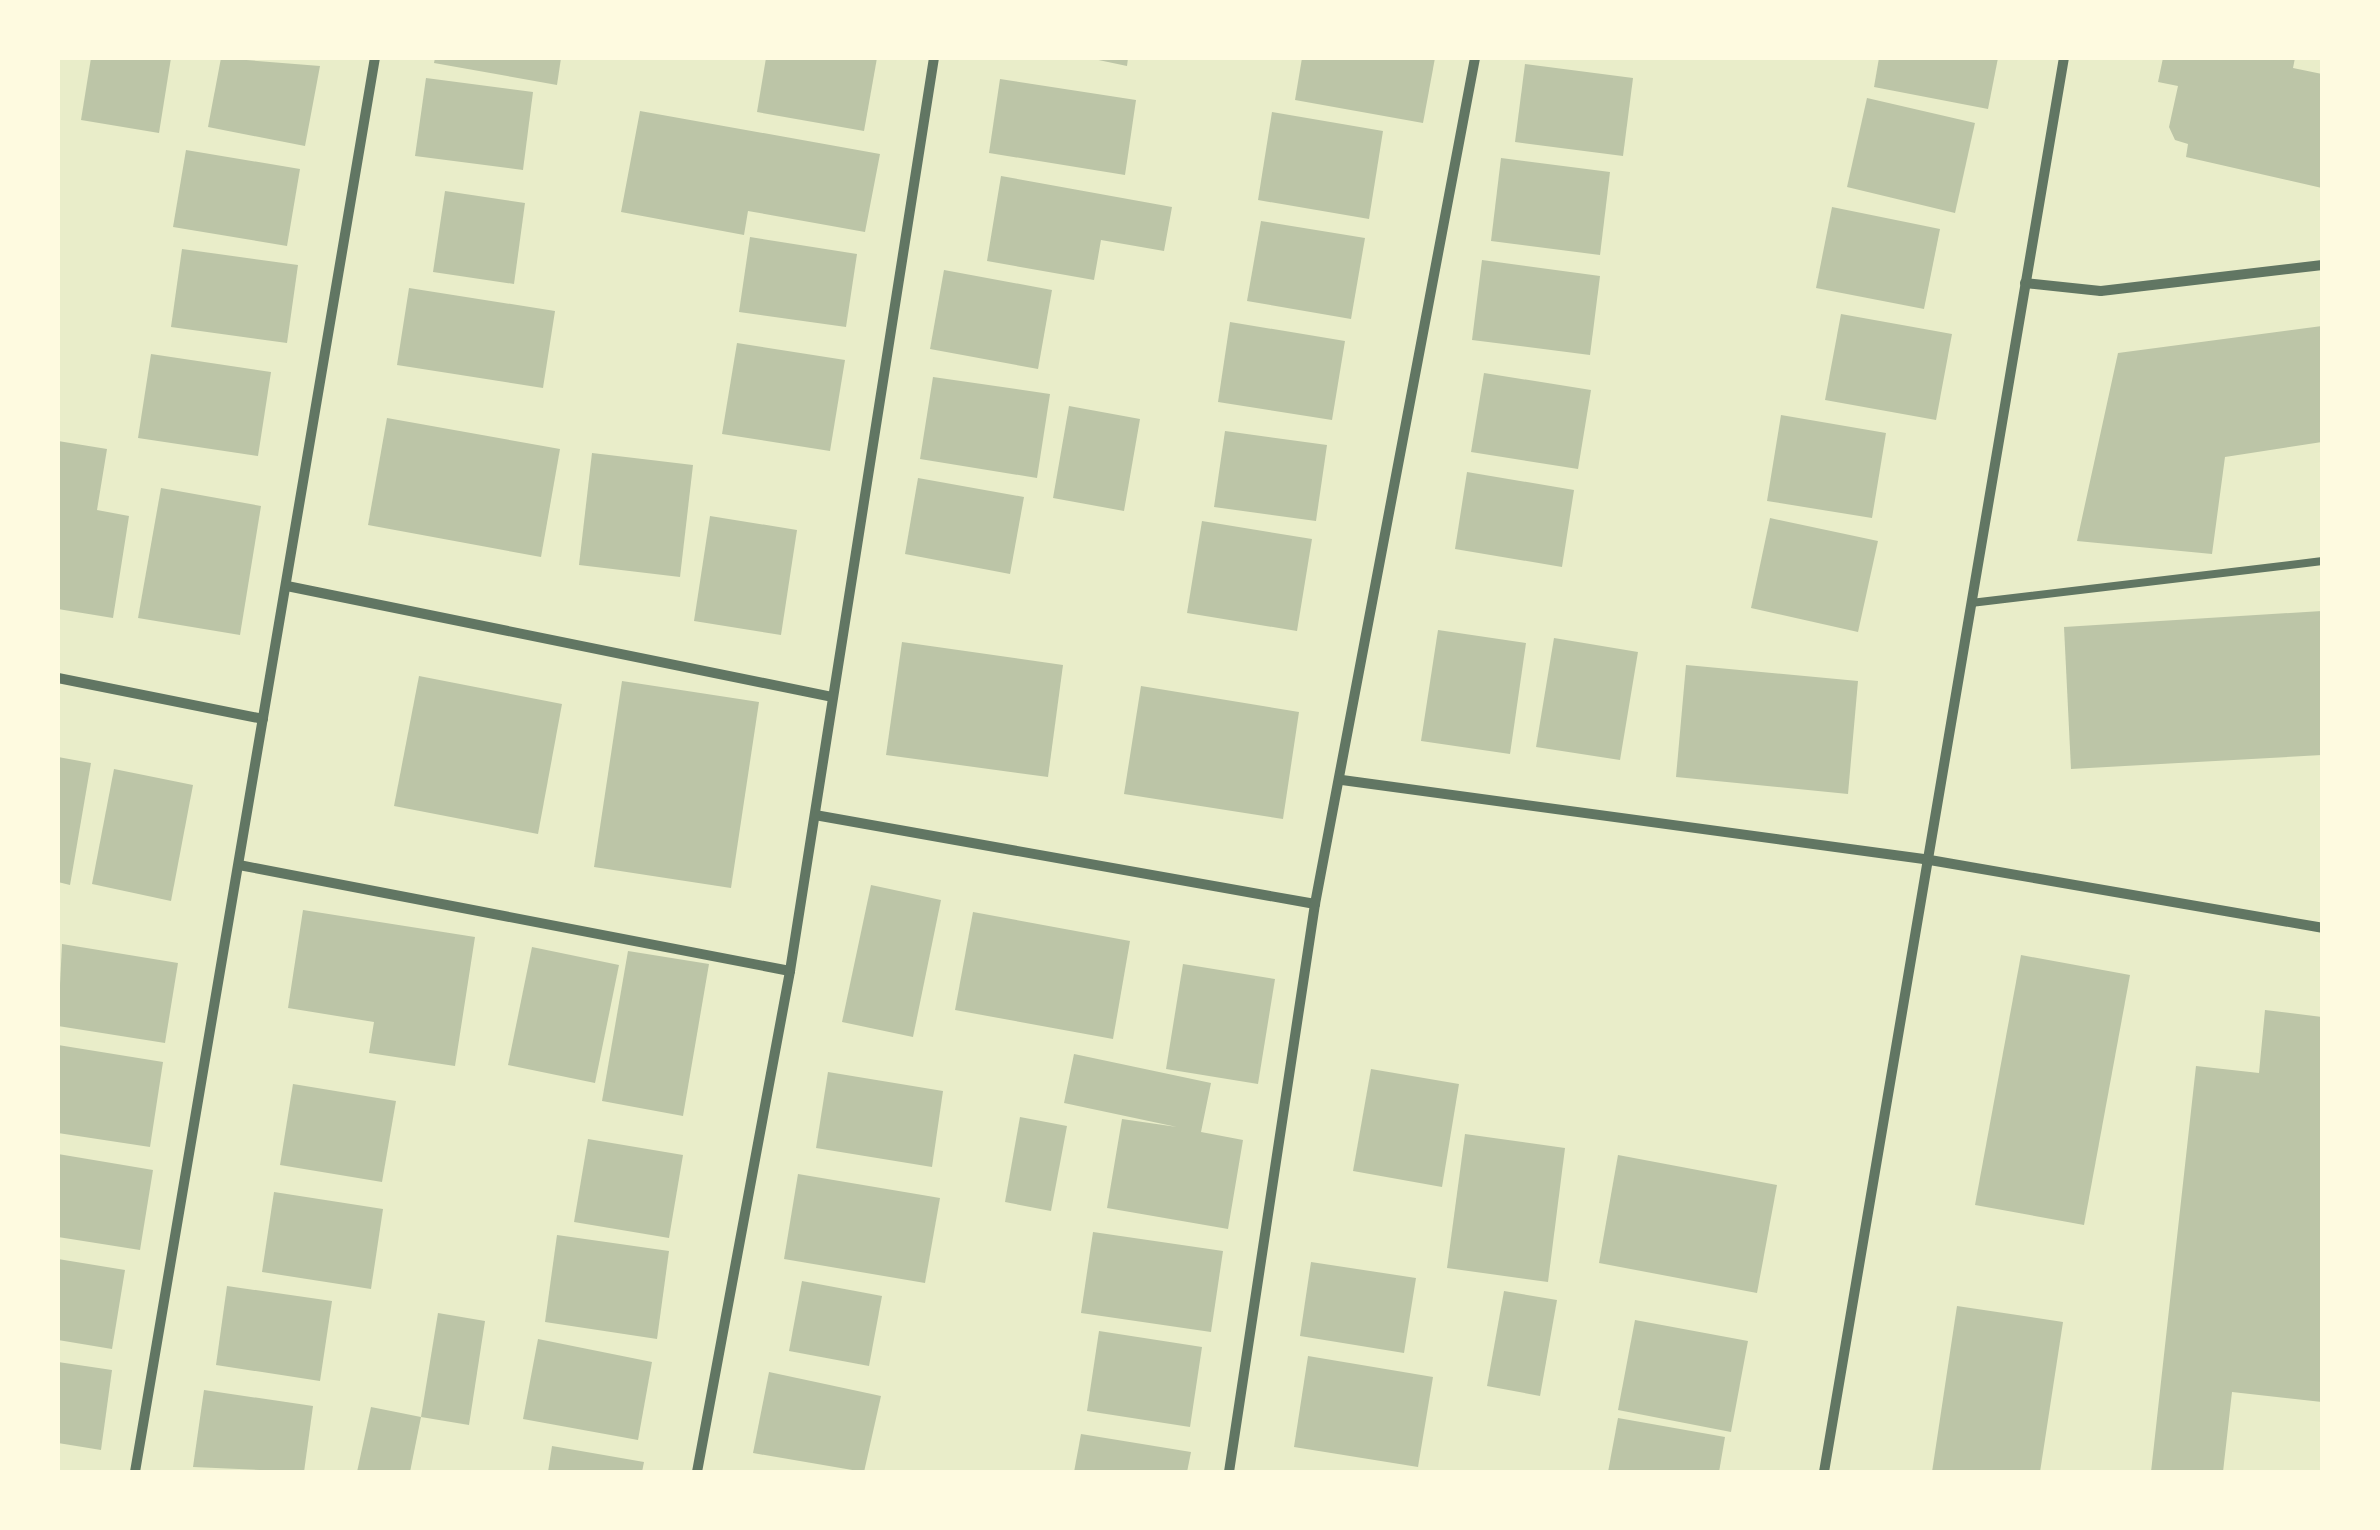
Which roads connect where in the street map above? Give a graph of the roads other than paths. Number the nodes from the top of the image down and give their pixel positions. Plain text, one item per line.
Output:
1 (375, 58) edge
2 (934, 58) edge
3 (1475, 58) edge
4 (2064, 58) edge
5 (2322, 266) edge
6 (2025, 283) junction
7 (2322, 562) edge
8 (287, 586) junction
9 (1971, 602) junction
10 (58, 678) edge
11 (832, 696) junction
12 (262, 719) junction
13 (1342, 780) junction
14 (815, 815) junction
15 (1924, 859) junction
16 (238, 865) junction
17 (1315, 904) junction
18 (2322, 928) edge
19 (790, 972) junction
20 (135, 1472) edge
21 (698, 1472) edge
22 (1229, 1472) edge
23 (1824, 1472) edge

1 - 8 street
2 - 11 street
3 - 13 street
4 - 6 street
5 - 6 street
6 - 9 street
7 - 9 lane
8 - 11 street
8 - 12 street
9 - 15 street
10 - 12 street
11 - 14 street
12 - 16 street
13 - 15 street
13 - 17 street
14 - 17 street
14 - 19 street
15 - 18 street
15 - 23 street
16 - 19 street
16 - 20 street
17 - 22 street
19 - 21 street

